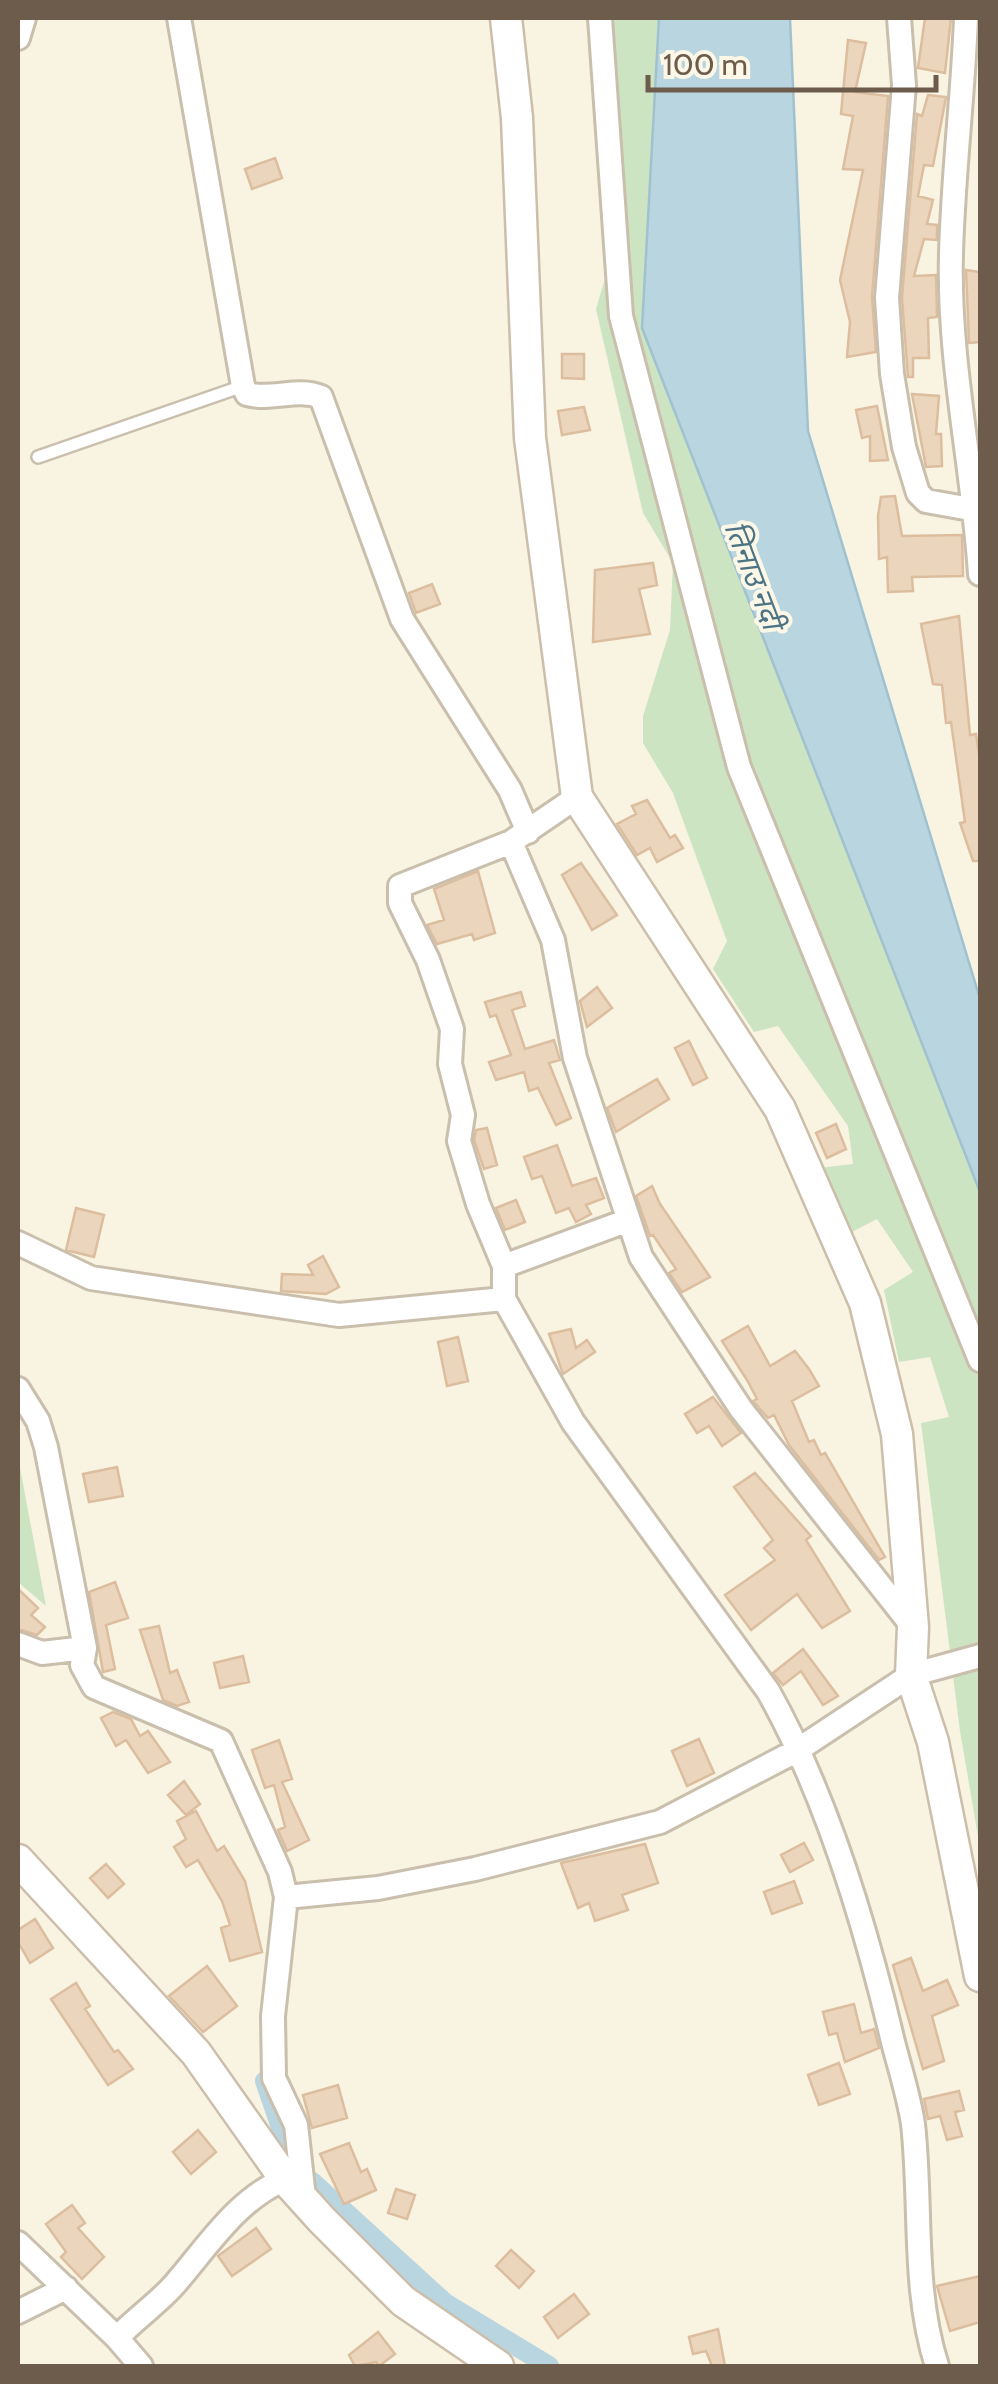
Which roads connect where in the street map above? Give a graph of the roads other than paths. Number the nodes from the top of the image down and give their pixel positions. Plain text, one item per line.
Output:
1 (24, 18) edge
2 (179, 18) edge
3 (506, 18) edge
4 (600, 18) edge
5 (899, 18) edge
6 (966, 18) edge
7 (18, 38) edge
8 (972, 102) edge
9 (243, 386) junction
10 (38, 457) dead end
11 (976, 510) junction
12 (980, 574) edge
13 (577, 797) junction
14 (519, 837) junction
15 (626, 1220) junction
16 (18, 1244) edge
17 (504, 1266) junction
18 (504, 1300) junction
19 (980, 1360) edge
20 (18, 1389) edge
21 (913, 1627) junction
22 (18, 1644) edge
23 (85, 1648) junction
24 (980, 1656) edge
25 (911, 1674) junction
26 (796, 1750) junction
27 (18, 1860) edge
28 (286, 1897) junction
29 (980, 1976) edge
30 (295, 2189) junction
31 (18, 2243) edge
32 (66, 2288) junction
33 (18, 2312) edge
34 (117, 2338) junction
35 (141, 2366) edge
36 (498, 2366) edge
37 (938, 2366) edge

1 - 7 street
2 - 9 street
3 - 13 street
4 - 19 street
5 - 11 street
6 - 8 street
8 - 11 street
9 - 10 lane
9 - 14 street
11 - 12 street
13 - 14 street
13 - 21 street
14 - 15 street
14 - 17 street
15 - 17 street
15 - 21 street
16 - 18 street
17 - 18 street
18 - 26 street
20 - 23 street
21 - 25 street
22 - 23 street
23 - 28 street
24 - 25 street
25 - 26 street
25 - 29 street
26 - 28 street
26 - 37 street
27 - 30 street
28 - 30 street
30 - 34 street
30 - 36 street
31 - 32 street
32 - 33 street
32 - 34 street
34 - 35 street

